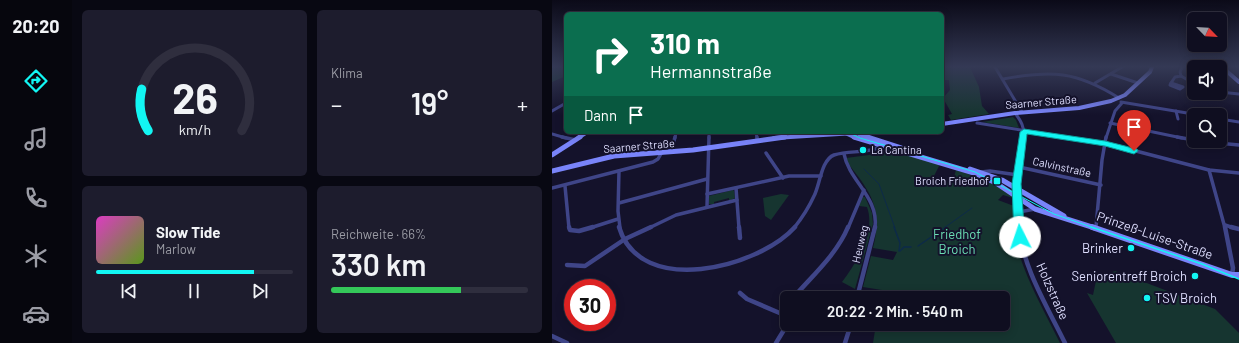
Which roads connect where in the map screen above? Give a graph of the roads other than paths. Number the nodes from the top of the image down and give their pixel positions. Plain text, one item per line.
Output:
1 (1005, 83) edge
2 (1096, 83) edge
3 (1138, 83) edge
4 (1227, 93) edge
5 (1239, 94) edge
6 (1114, 95) junction
7 (1124, 96) junction
8 (1119, 100) junction
9 (564, 104) edge
10 (552, 111) edge
11 (1176, 111) junction
12 (1022, 112) junction
13 (1015, 113) junction
14 (1187, 113) edge
15 (1178, 119) dead end
16 (1227, 120) edge
17 (1239, 122) edge
18 (977, 123) dead end
19 (1110, 123) junction
20 (944, 124) edge
21 (1024, 132) junction
22 (552, 134) edge
23 (584, 134) edge
24 (676, 134) edge
25 (709, 134) edge
26 (756, 134) edge
27 (821, 134) edge
28 (847, 134) edge
29 (857, 134) edge
30 (1187, 139) edge
31 (576, 140) junction
32 (757, 140) junction
33 (1105, 144) junction
34 (1227, 144) edge
35 (884, 145) junction
36 (1239, 145) edge
37 (708, 148) junction
38 (662, 152) junction
39 (671, 152) junction
40 (766, 153) dead end
41 (844, 154) junction
42 (552, 155) edge
43 (1019, 167) junction
44 (1210, 170) junction
45 (552, 171) edge
46 (619, 171) junction
47 (980, 172) junction
48 (1239, 173) edge
49 (1018, 175) junction
50 (821, 176) junction
51 (783, 178) junction
52 (707, 179) junction
53 (1101, 185) junction
54 (565, 186) junction
55 (552, 188) edge
56 (736, 188) junction
57 (864, 190) junction
58 (1017, 190) junction
59 (707, 194) junction
60 (1018, 198) junction
61 (737, 200) junction
62 (619, 203) junction
63 (707, 206) junction
64 (1035, 208) junction
65 (1019, 212) junction
66 (618, 219) junction
67 (1070, 219) junction
68 (1225, 225) junction
69 (1096, 228) junction
70 (1239, 229) edge
71 (740, 238) dead end
72 (625, 240) junction
73 (567, 265) dead end
74 (1235, 275) edge
75 (1239, 280) edge
76 (799, 291) edge
77 (859, 291) edge
78 (740, 293) dead end
79 (780, 313) edge
80 (783, 331) edge
81 (848, 331) edge
82 (552, 336) edge
83 (567, 343) edge
84 (776, 343) edge
85 (845, 343) edge
86 (1065, 343) edge

1 - 12 street
2 - 6 street
3 - 7 main road, Saarner Straße
4 - 5 street
6 - 7 street
6 - 8 street
7 - 8 main road, Saarner Straße
8 - 11 street
8 - 12 main road, Saarner Straße
8 - 19 street, Calvinstraße
9 - 10 street
11 - 14 street
11 - 15 street
12 - 13 main road, Saarner Straße
13 - 20 main road, Saarner Straße
13 - 21 street
16 - 17 street
18 - 21 street
19 - 30 street
19 - 33 street, Calvinstraße
21 - 33 street
21 - 43 street, Holzstraße
22 - 31 street
23 - 31 main road
24 - 39 street
25 - 37 street
26 - 32 street
27 - 32 main road, Saarner Straße
28 - 35 main road, Prinzeß-Luise-Straße
29 - 35 main road, Prinzeß-Luise-Straße
31 - 42 main road
32 - 37 main road, Saarner Straße
33 - 44 street
33 - 53 street, Calvinstraße
34 - 36 street
35 - 41 street
35 - 47 main road, Prinzeß-Luise-Straße
35 - 60 main road, Prinzeß-Luise-Straße
37 - 39 main road, Saarner Straße
37 - 52 street
38 - 39 main road, Saarner Straße
38 - 45 main road, Saarner Straße
38 - 46 street
40 - 51 street
41 - 50 street
41 - 57 street, Heuweg
43 - 49 street, Holzstraße
43 - 53 street, Calvinstraße
44 - 48 street
44 - 68 street
46 - 54 street
46 - 62 street
47 - 49 street
47 - 58 main road, Prinzeß-Luise-Straße
49 - 58 street, Holzstraße
50 - 51 street
50 - 72 street
51 - 56 street
52 - 59 street
52 - 62 street
53 - 69 street, Calvinstraße
54 - 55 street
54 - 66 street
56 - 59 street
56 - 61 street
57 - 76 street
57 - 77 street, Heuweg
58 - 60 street, Holzstraße
58 - 67 main road, Prinzeß-Luise-Straße
59 - 63 street
60 - 64 main road, Prinzeß-Luise-Straße
60 - 65 street, Holzstraße
61 - 63 street
61 - 71 street
62 - 66 street
63 - 72 street
64 - 65 street
64 - 67 main road, Prinzeß-Luise-Straße
65 - 86 street, Holzstraße
66 - 72 street
67 - 69 main road, Prinzeß-Luise-Straße
68 - 70 street
68 - 74 street
69 - 74 main road, Prinzeß-Luise-Straße
72 - 73 street
74 - 75 main road, Prinzeß-Luise-Straße
78 - 79 street
80 - 84 street
81 - 85 street
82 - 83 street

